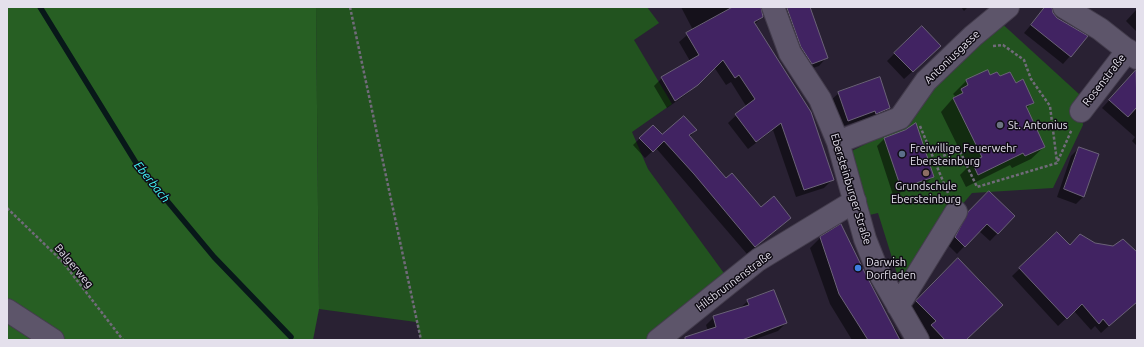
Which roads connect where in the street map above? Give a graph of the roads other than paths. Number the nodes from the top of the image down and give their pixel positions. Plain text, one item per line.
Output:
1 (773, 7) edge
2 (1008, 7) edge
3 (1064, 7) edge
4 (1097, 7) edge
5 (1100, 29) junction
6 (1133, 54) edge
7 (1080, 111) road end
8 (838, 142) junction
9 (855, 201) junction
10 (956, 212) road end
11 (898, 306) junction
12 (7, 310) edge
13 (53, 340) edge
14 (659, 340) edge
15 (918, 340) edge

1 - 8 street, Ebersteinburger Straße
2 - 8 street, Antoniusgasse
3 - 5 street, Rosenstraße
4 - 5 street
5 - 6 street, Rosenstraße
6 - 7 street, Rosenstraße
8 - 9 street, Ebersteinburger Straße
9 - 11 street, Ebersteinburger Straße
9 - 14 street, Hilsbrunnenstraße
10 - 11 street
11 - 15 street, Ebersteinburger Straße
12 - 13 street

